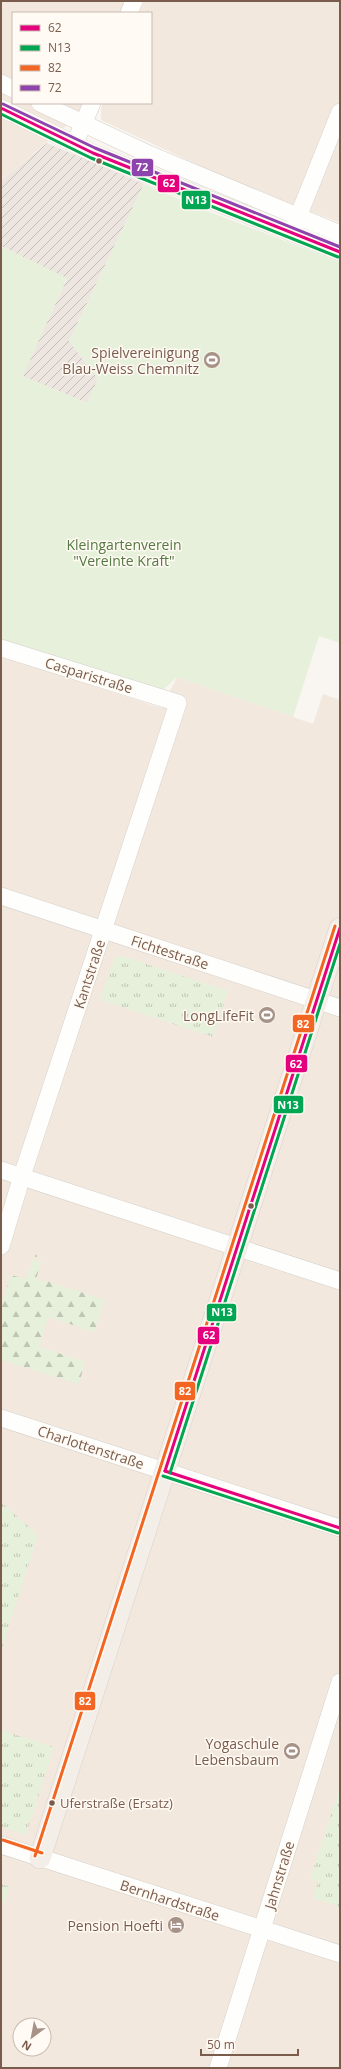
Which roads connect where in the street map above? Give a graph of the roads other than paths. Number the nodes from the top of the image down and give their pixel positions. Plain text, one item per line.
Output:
1 (134, 1) edge
2 (129, 12) edge
3 (1, 83) edge
4 (12, 88) edge
5 (42, 104) edge
6 (92, 104) edge
7 (1, 108) edge
8 (340, 112) edge
9 (83, 124) junction
10 (74, 144) junction
11 (298, 218) junction
12 (291, 234) junction
13 (340, 234) edge
14 (340, 252) edge
15 (1, 648) edge
16 (178, 703) joint
17 (1, 896) edge
18 (340, 928) edge
19 (103, 930) junction
20 (317, 1000) junction
21 (340, 1008) edge
22 (1, 1170) edge
23 (22, 1176) junction
24 (1, 1246) edge
25 (237, 1248) junction
26 (340, 1281) edge
27 (1, 1418) edge
28 (165, 1471) junction
29 (340, 1528) edge
30 (340, 1682) edge
31 (1, 1845) edge
32 (40, 1858) junction
33 (262, 1929) junction
34 (340, 1954) edge
35 (218, 2068) edge

1 - 2 street
3 - 4 street
5 - 9 street
6 - 9 street
7 - 10 street
8 - 11 street
9 - 10 street
9 - 11 street
10 - 12 street
11 - 12 street
11 - 13 street
12 - 14 street
15 - 16 street, Casparistraße
16 - 19 street, Kantstraße
17 - 19 street, Fichtestraße
18 - 20 main road
19 - 20 street, Fichtestraße
19 - 23 street, Kantstraße
20 - 21 street, Fichtestraße
20 - 25 main road
22 - 23 street
23 - 24 street, Kantstraße
23 - 25 street
25 - 26 street
25 - 28 main road
27 - 28 street, Charlottenstraße
28 - 29 street, Charlottenstraße
28 - 32 main road
30 - 33 street, Jahnstraße
31 - 32 street, Bernhardstraße
32 - 33 street, Bernhardstraße
33 - 34 street, Bernhardstraße
33 - 35 street, Jahnstraße

